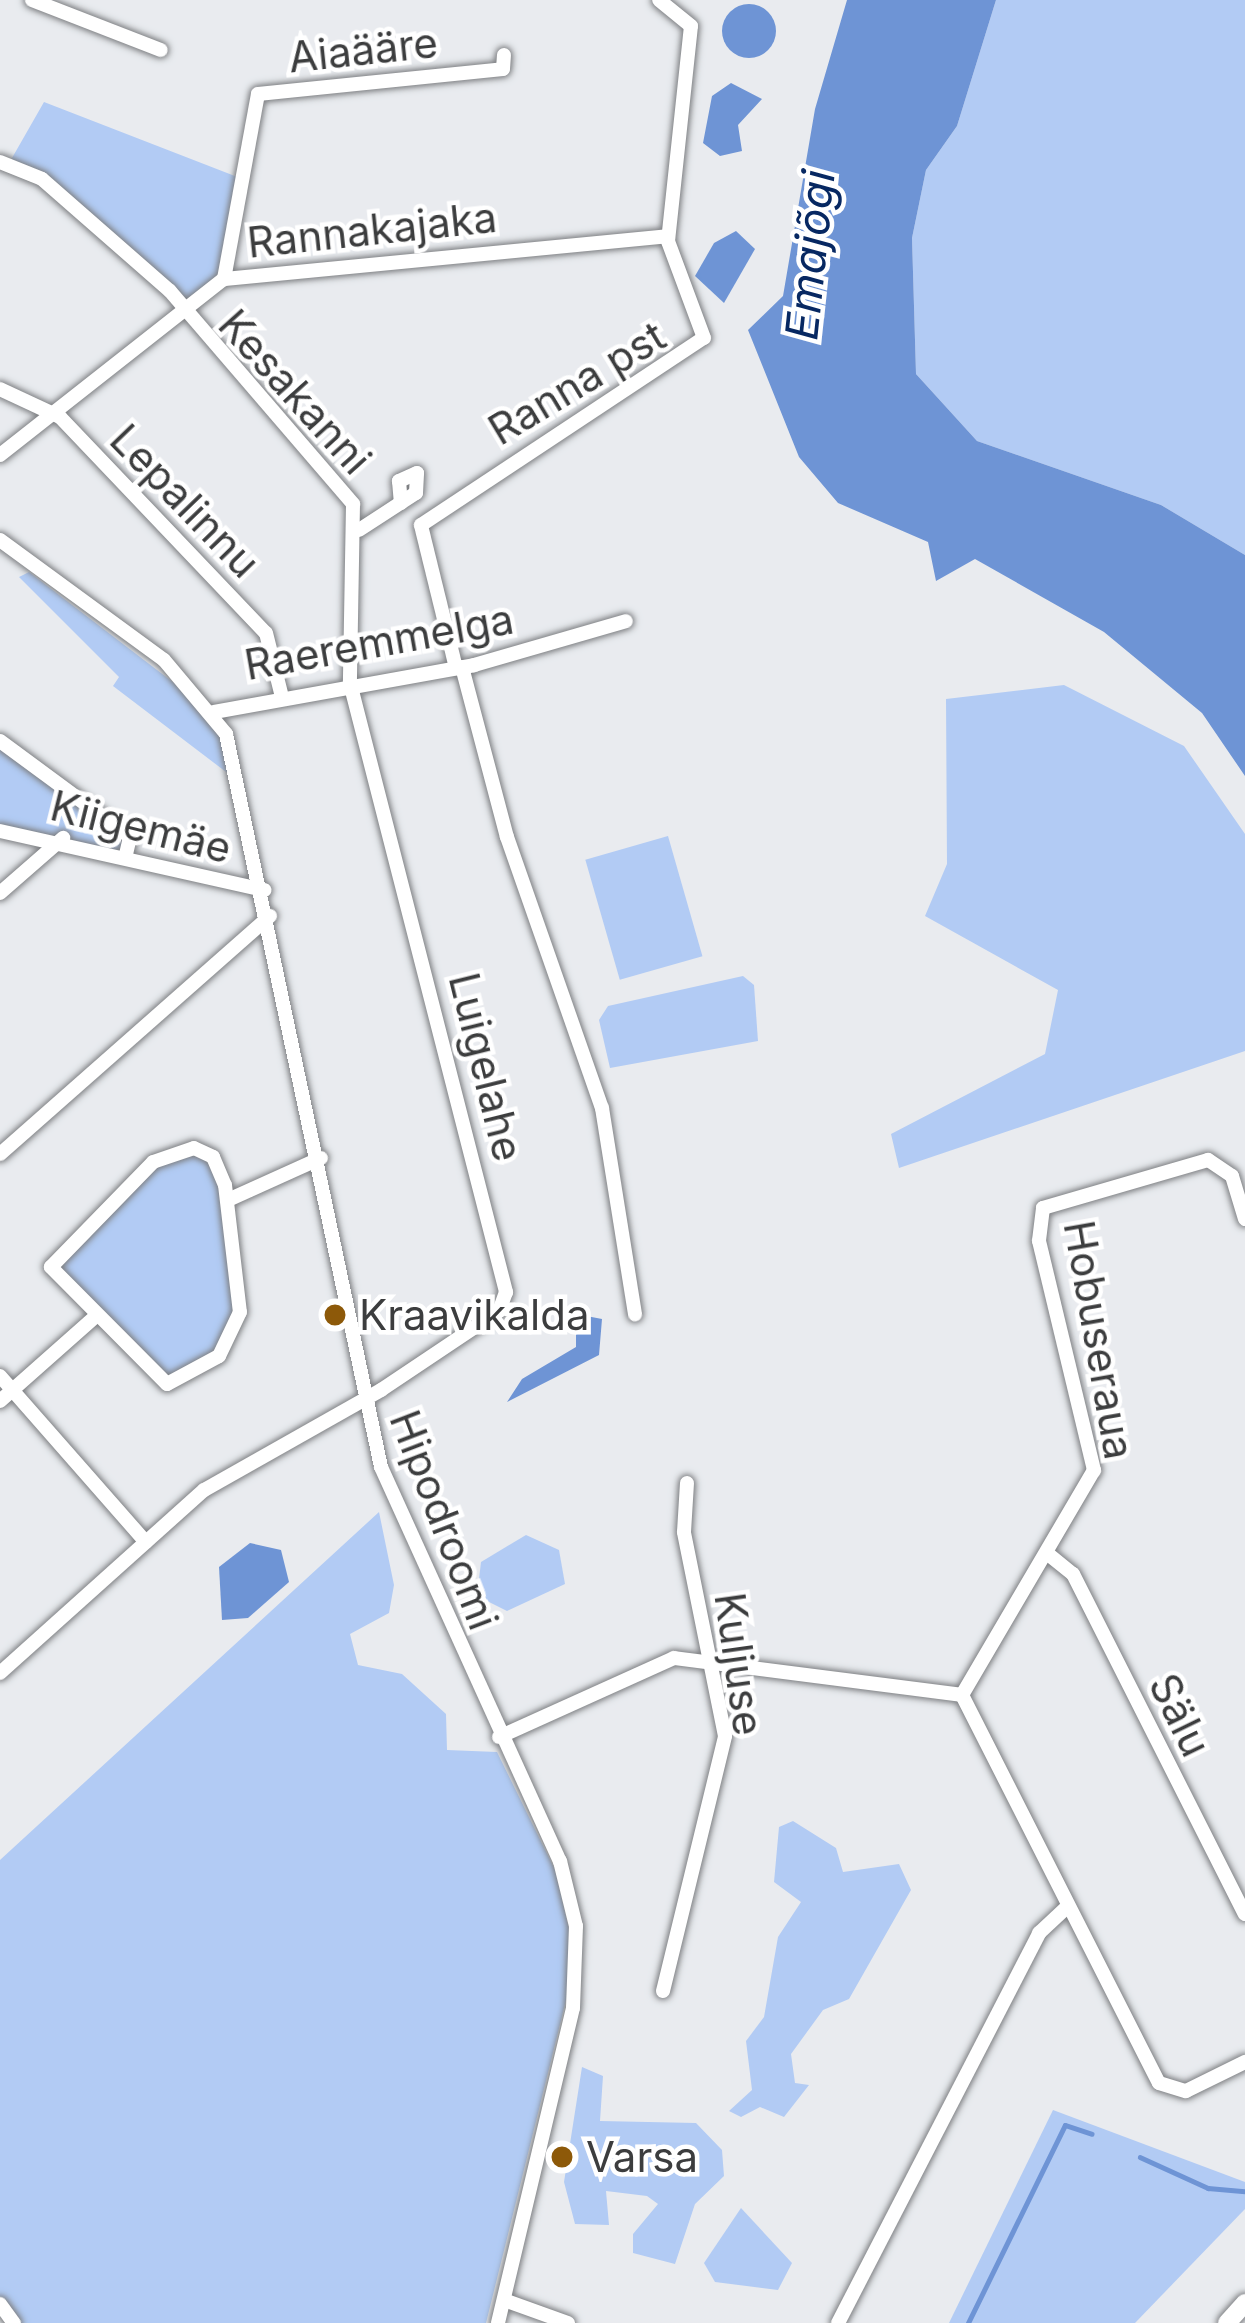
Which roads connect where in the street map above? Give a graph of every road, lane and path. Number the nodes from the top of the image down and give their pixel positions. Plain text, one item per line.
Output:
1 (32, 0) edge
2 (659, 0) edge
3 (161, 50) dead end
4 (504, 55) dead end
5 (0, 162) edge
6 (668, 236) junction
7 (224, 279) junction
8 (182, 314) junction
9 (0, 389) edge
10 (48, 418) junction
11 (0, 455) edge
12 (401, 502) dead end
13 (359, 530) junction
14 (0, 540) edge
15 (626, 621) dead end
16 (459, 667) junction
17 (350, 683) junction
18 (281, 694) junction
19 (214, 712) junction
20 (0, 741) edge
21 (0, 831) edge
22 (63, 838) junction
23 (126, 855) junction
24 (265, 890) junction
25 (0, 893) edge
26 (270, 916) junction
27 (0, 1154) edge
28 (321, 1158) junction
29 (228, 1199) junction
30 (1245, 1219) edge
31 (635, 1314) dead end
32 (94, 1317) junction
33 (0, 1376) edge
34 (6, 1396) edge
35 (363, 1396) junction
36 (686, 1483) dead end
37 (146, 1541) junction
38 (1048, 1554) junction
39 (710, 1659) junction
40 (0, 1673) edge
41 (962, 1695) junction
42 (499, 1737) junction
43 (1067, 1907) junction
44 (1245, 1914) edge
45 (662, 1991) dead end
46 (1245, 2062) edge
47 (504, 2300) junction
48 (1245, 2303) edge
49 (0, 2304) edge
50 (14, 2323) edge
51 (498, 2323) edge
52 (568, 2323) edge
53 (838, 2323) edge
54 (1227, 2323) edge

1 - 3 street
2 - 6 street, Ranna pst
4 - 7 street, Aiaääre
5 - 8 street, Kesakanni
6 - 7 street, Rannakajaka
6 - 16 street, Ranna pst
7 - 8 street, Rannakajaka
8 - 10 street, Rannakajaka
8 - 13 street, Kesakanni
9 - 10 street, Lepalinnu
10 - 11 street, Rannakajaka
10 - 18 street, Lepalinnu
12 - 13 street
13 - 17 street, Kesakanni
14 - 19 street, Hipodroomi
15 - 16 street, Raeremmelga
16 - 17 street, Raeremmelga
16 - 31 street
17 - 18 street, Raeremmelga
17 - 35 street, Luigelahe
18 - 19 street, Raeremmelga
19 - 24 street, Hipodroomi
20 - 23 street
21 - 22 street, Kiigemäe
22 - 23 street, Kiigemäe
22 - 25 street
23 - 24 street, Kiigemäe
24 - 26 street, Hipodroomi
26 - 27 street
26 - 28 street, Hipodroomi
28 - 29 street
28 - 35 street, Hipodroomi
29 - 32 street
29 - 32 street
30 - 38 street, Hobuseraua
32 - 34 street
33 - 34 street
34 - 37 street
35 - 37 street
35 - 42 street, Hipodroomi
36 - 39 street, Kuljuse
37 - 40 street
38 - 41 street, Hobuseraua
38 - 44 street, Sälu
39 - 41 street
39 - 42 street
39 - 45 street, Kuljuse
41 - 43 street
42 - 47 street, Hipodroomi
43 - 46 street
43 - 53 street
47 - 51 street, Hipodroomi
47 - 52 street
48 - 54 main road
49 - 50 street

